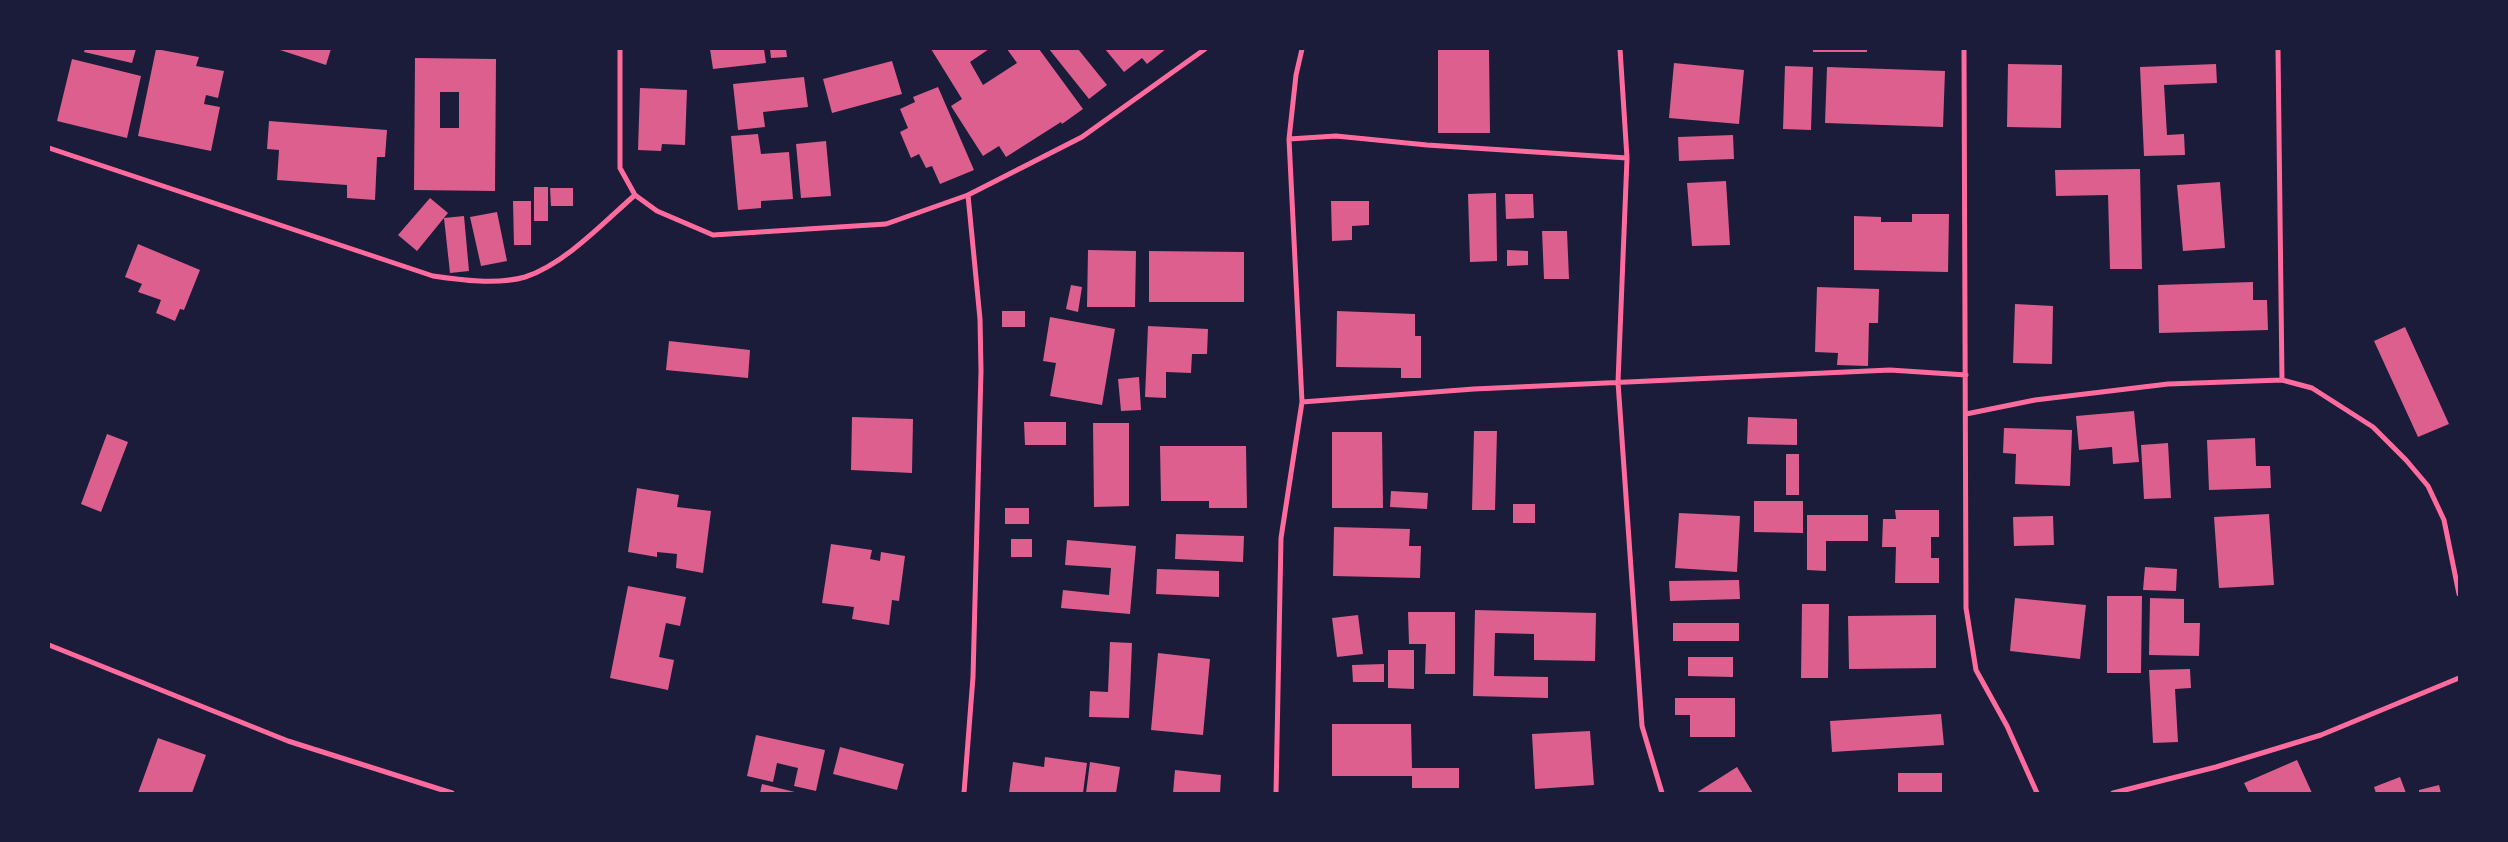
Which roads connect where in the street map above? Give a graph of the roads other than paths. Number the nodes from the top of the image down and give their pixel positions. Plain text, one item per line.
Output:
1 (620, 49) edge
2 (1205, 49) edge
3 (1302, 49) edge
4 (1620, 49) edge
5 (1964, 49) edge
6 (2278, 49) edge
7 (1289, 139) junction
8 (49, 148) edge
9 (1627, 158) junction
10 (635, 195) junction
11 (968, 195) junction
12 (1966, 375) junction
13 (2282, 380) junction
14 (1618, 382) junction
15 (1302, 402) junction
16 (1966, 414) junction
17 (2459, 594) edge
18 (49, 645) edge
19 (2459, 678) edge
20 (452, 793) edge
21 (964, 793) edge
22 (1276, 793) edge
23 (1662, 793) edge
24 (2037, 793) edge
25 (2113, 793) edge

1 - 10 street
2 - 11 street
3 - 7 street
4 - 9 street
5 - 12 street
6 - 13 street
7 - 9 street
7 - 15 street
8 - 10 street
9 - 14 street
10 - 11 street
11 - 21 street
12 - 14 street
12 - 16 street
13 - 16 street
13 - 17 street
14 - 15 street
14 - 23 street
15 - 22 street
16 - 24 street
18 - 20 street
19 - 25 street

